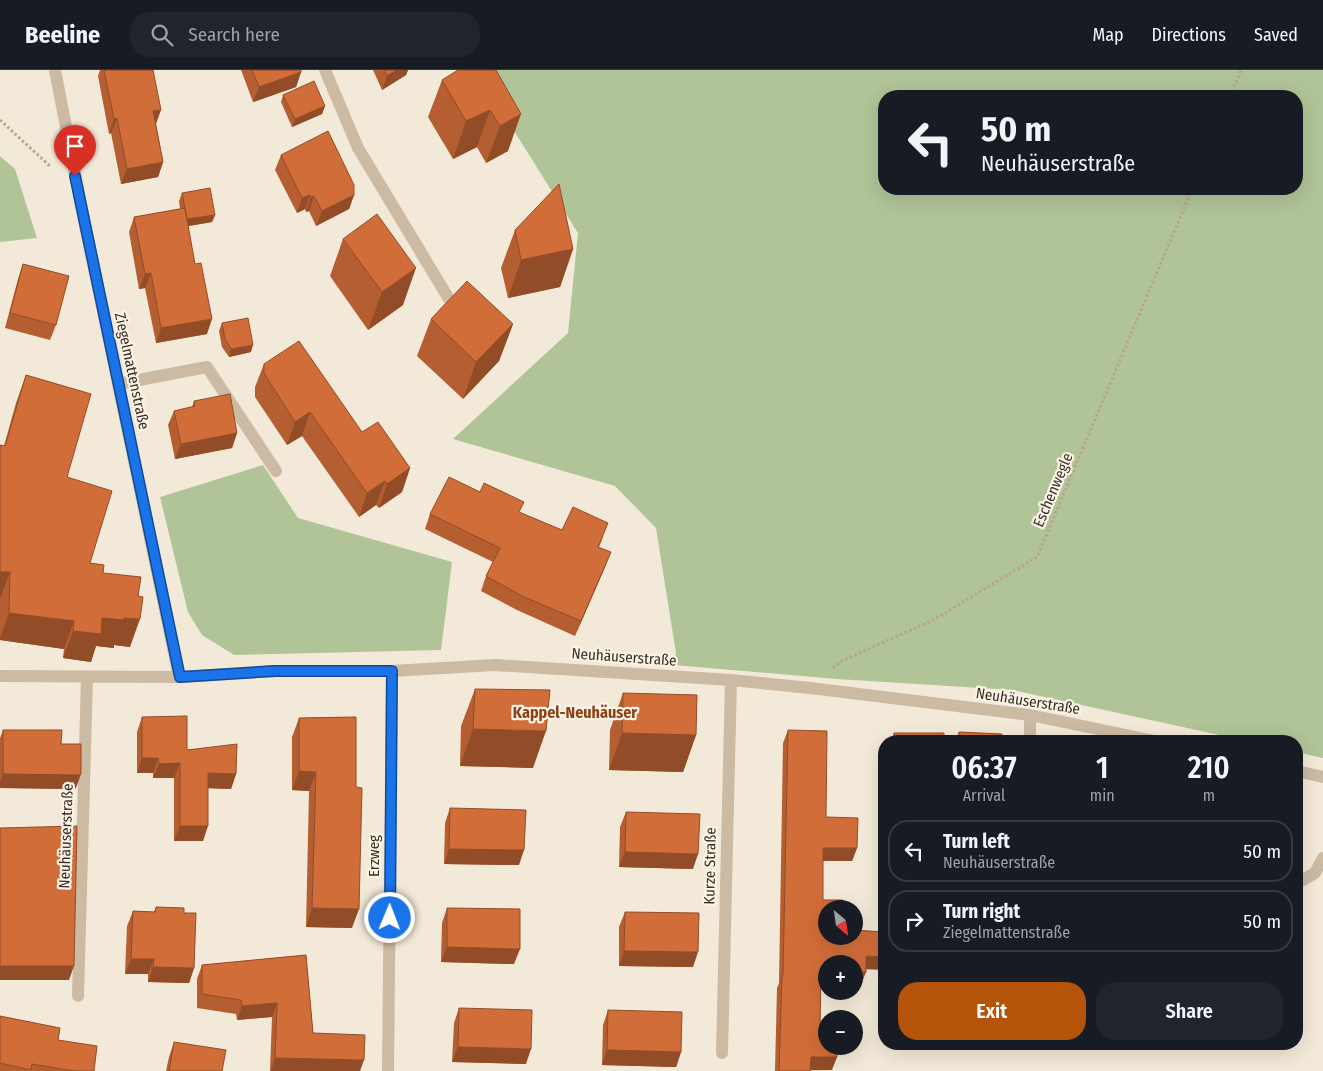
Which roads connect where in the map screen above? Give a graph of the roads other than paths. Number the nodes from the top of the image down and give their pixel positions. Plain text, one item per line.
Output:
1 (54, 70) edge
2 (324, 70) edge
3 (449, 299) edge
4 (118, 384) junction
5 (276, 471) dead end
6 (392, 671) junction
7 (0, 676) edge
8 (180, 677) junction
9 (87, 678) junction
10 (731, 680) junction
11 (1030, 715) junction
12 (1030, 735) edge
13 (1126, 735) edge
14 (1303, 773) edge
15 (1323, 777) edge
16 (1323, 858) edge
17 (1303, 880) edge
18 (78, 996) dead end
19 (722, 1053) dead end
20 (388, 1071) edge

1 - 4 street, Ziegelmattenstraße
2 - 3 street
4 - 5 street
4 - 8 street, Ziegelmattenstraße
6 - 8 street, Neuhäuserstraße
6 - 10 street, Neuhäuserstraße
6 - 20 street, Erzweg
7 - 9 street, Neuhäuserstraße
8 - 9 street, Neuhäuserstraße
9 - 18 street, Neuhäuserstraße
10 - 11 street, Neuhäuserstraße
10 - 19 street, Kurze Straße
11 - 12 street
11 - 13 street, Neuhäuserstraße
14 - 15 street
16 - 17 street

